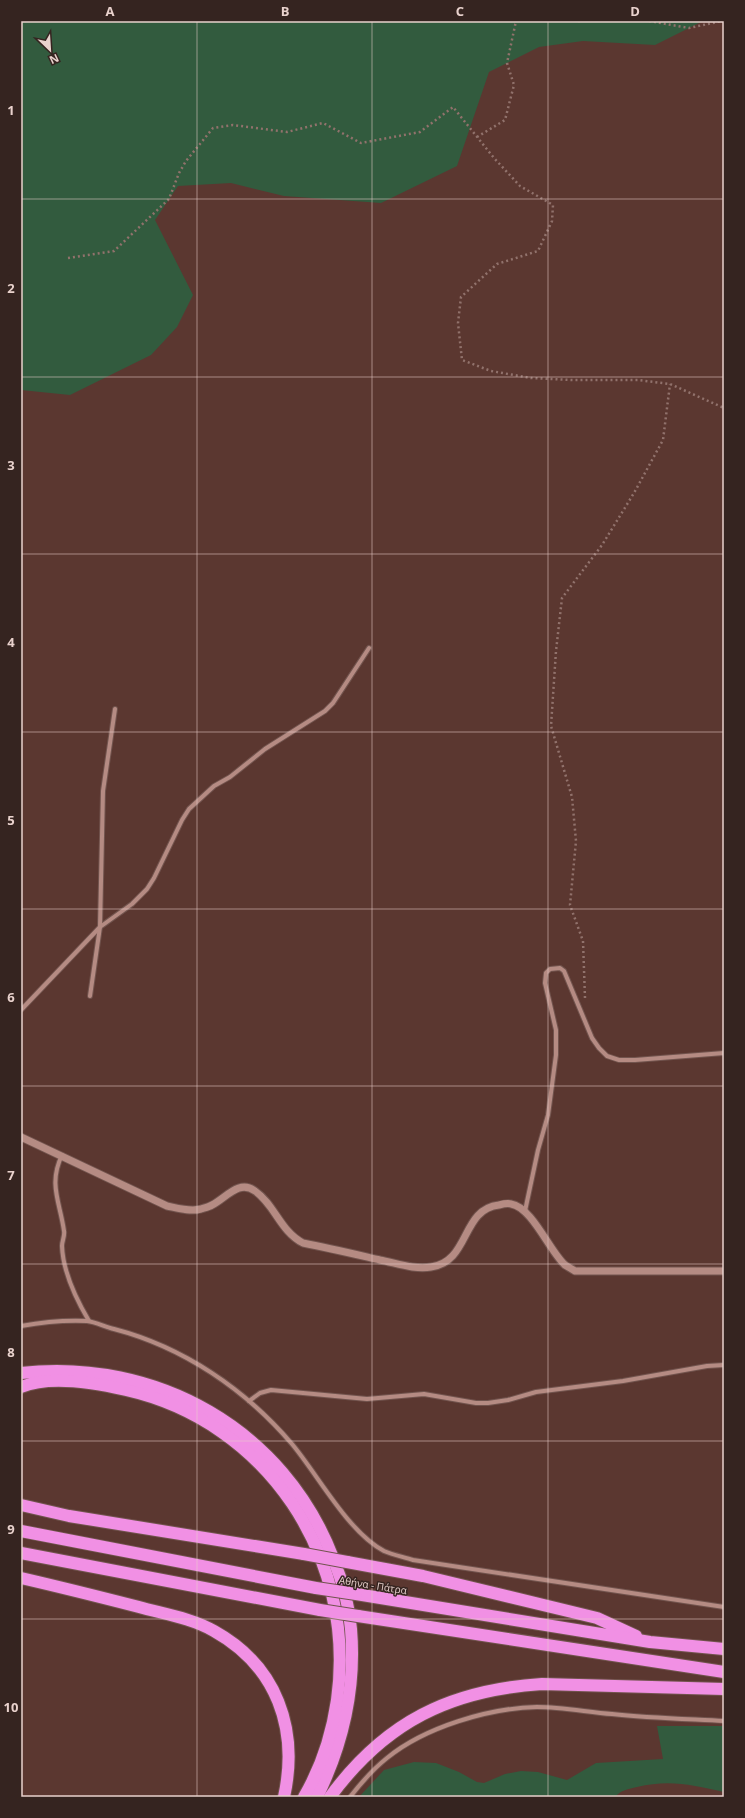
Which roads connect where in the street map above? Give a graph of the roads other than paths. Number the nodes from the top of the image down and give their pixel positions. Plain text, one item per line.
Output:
1 (369, 648) dead end
2 (115, 709) dead end
3 (100, 927) junction
4 (90, 996) dead end
5 (21, 1010) edge
6 (724, 1053) edge
7 (21, 1137) edge
8 (62, 1155) junction
9 (525, 1211) junction
10 (724, 1270) edge
11 (89, 1321) junction
12 (21, 1326) edge
13 (724, 1365) edge
14 (21, 1373) edge
15 (21, 1387) edge
16 (249, 1401) junction
17 (21, 1505) edge
18 (21, 1532) edge
19 (21, 1553) edge
20 (21, 1578) edge
21 (724, 1608) edge
22 (650, 1642) junction
23 (724, 1649) edge
24 (724, 1672) edge
25 (724, 1689) edge
26 (724, 1721) edge
27 (284, 1797) edge
28 (304, 1797) edge
29 (317, 1797) edge
30 (330, 1797) edge
31 (350, 1797) edge

1 - 3 street
2 - 3 street
3 - 4 street
3 - 5 street
6 - 9 street
7 - 8 street
8 - 9 street
8 - 11 street
9 - 10 street
11 - 12 street
11 - 16 street
13 - 16 street
14 - 29 highway
15 - 28 highway
16 - 21 street
17 - 22 highway, bridge
18 - 22 highway, Αθήνα - Πάτρα, bridge
19 - 24 highway, bridge
20 - 27 highway
22 - 23 highway, Αθήνα - Πάτρα
25 - 30 highway
26 - 31 street

